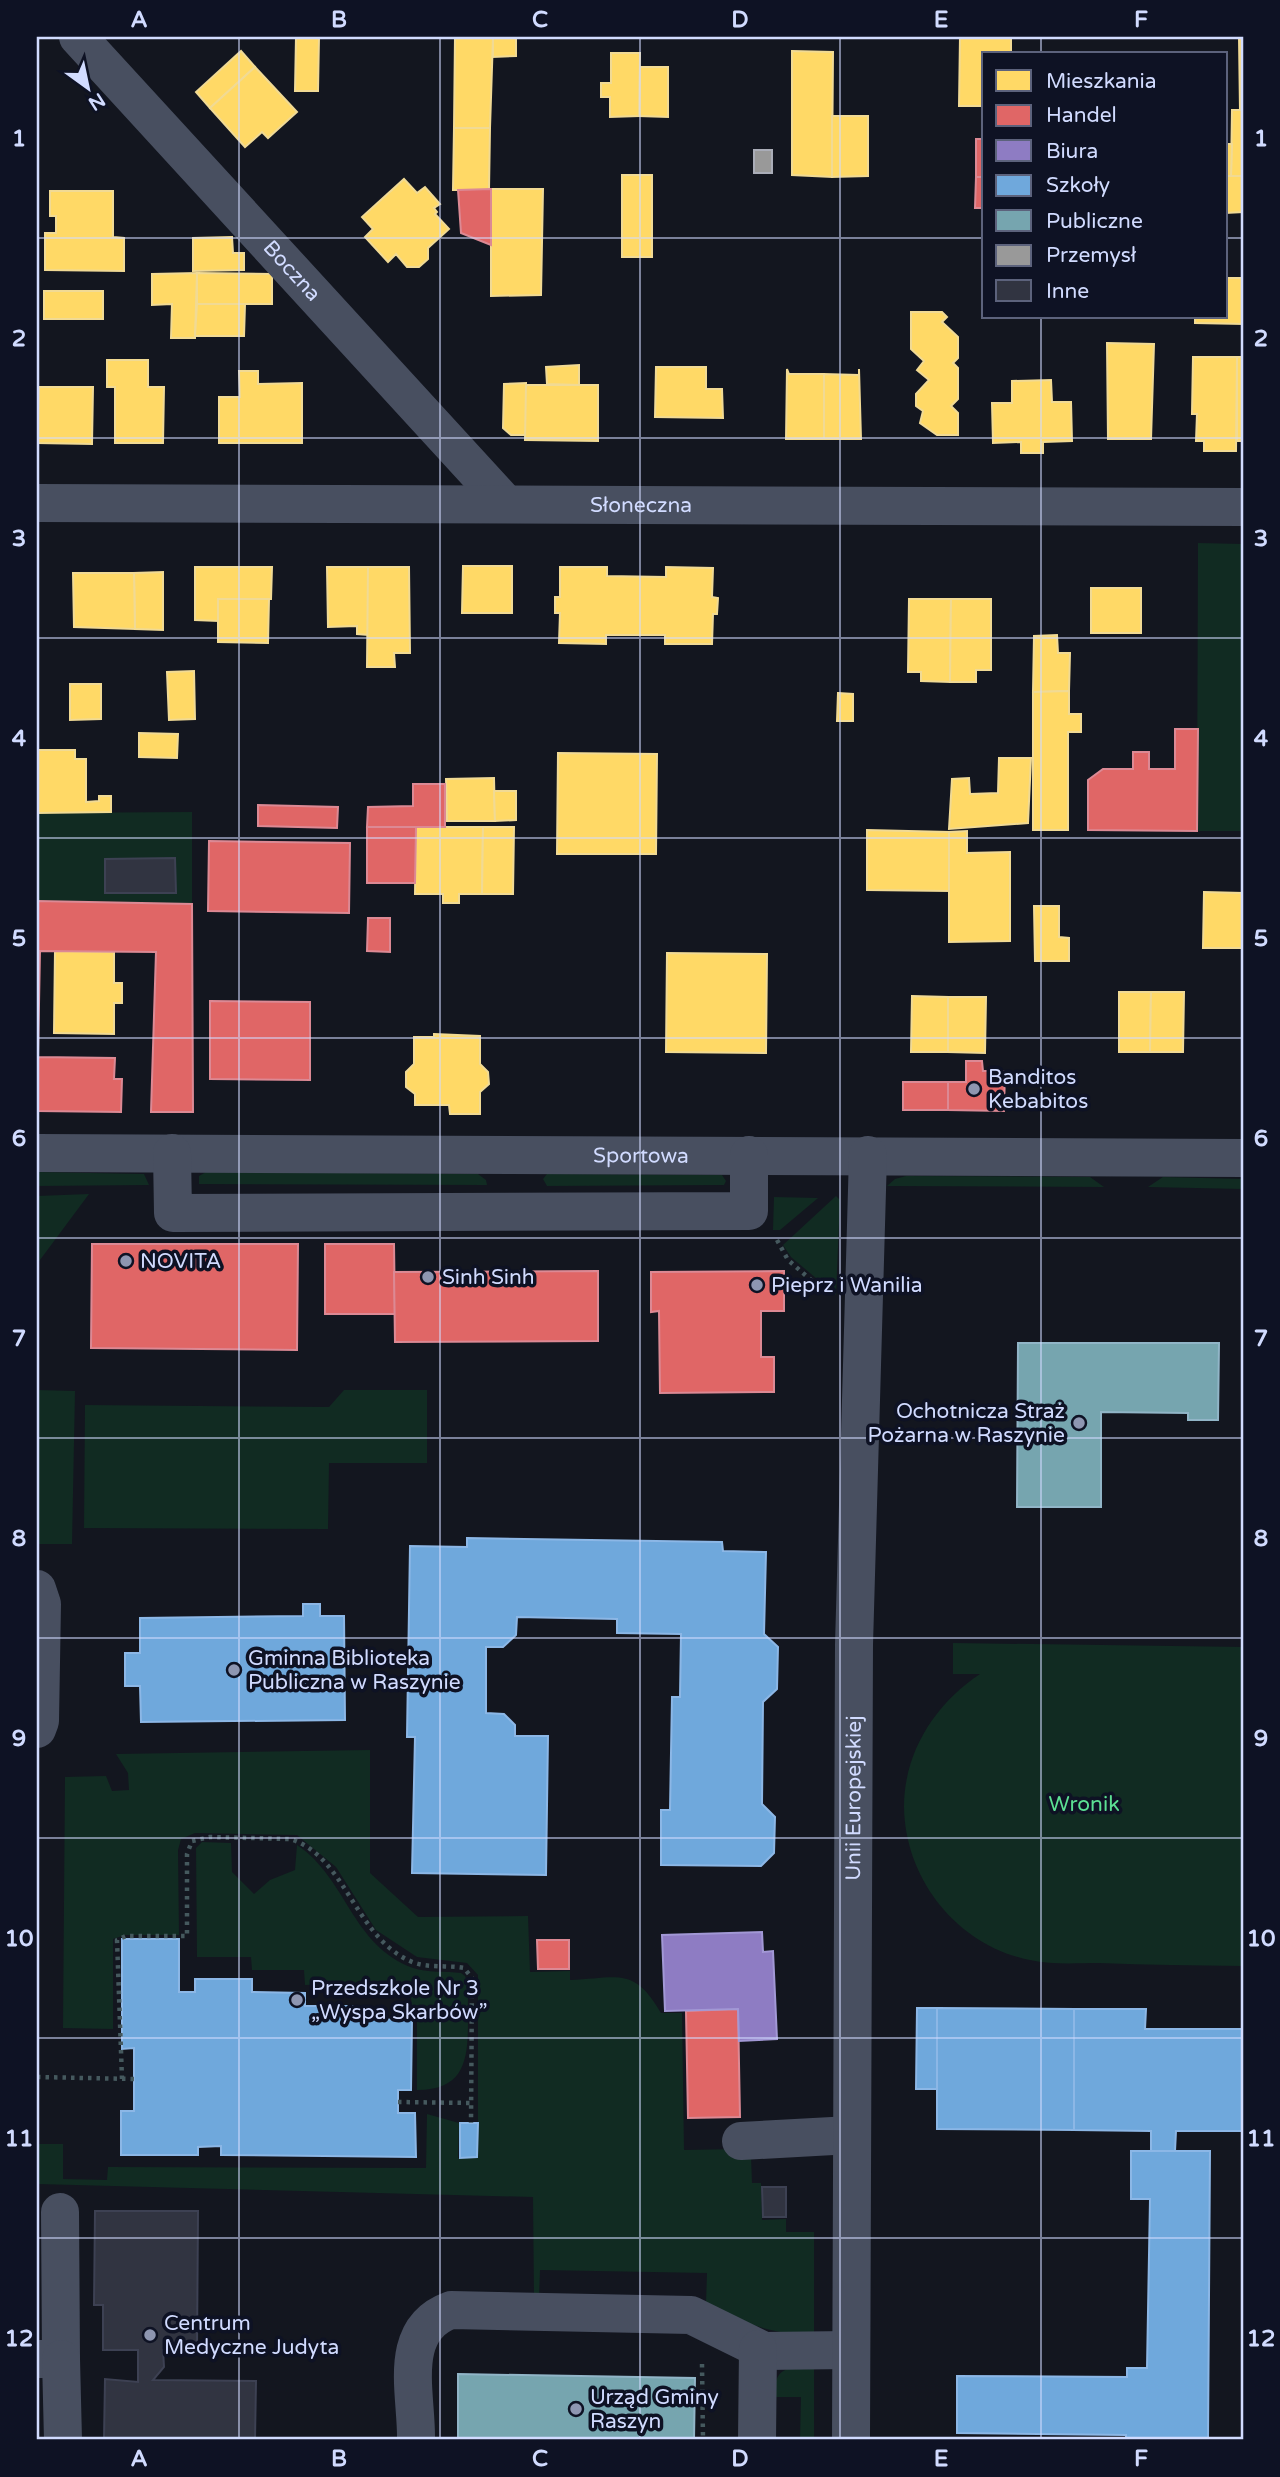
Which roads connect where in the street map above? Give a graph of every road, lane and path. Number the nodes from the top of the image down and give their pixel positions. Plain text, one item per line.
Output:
1 (78, 37) edge
2 (37, 503) edge
3 (506, 504) junction
4 (1243, 507) edge
5 (37, 1153) edge
6 (172, 1153) junction
7 (516, 1154) junction
8 (749, 1155) junction
9 (868, 1156) junction
10 (1243, 1158) edge
11 (516, 1211) junction
12 (777, 1241) dead end
13 (836, 1301) dead end
14 (37, 1589) edge
15 (37, 1729) edge
16 (37, 2077) edge
17 (122, 2079) junction
18 (134, 2079) dead end
19 (398, 2102) dead end
20 (471, 2103) junction
21 (471, 2123) dead end
22 (850, 2135) junction
23 (741, 2141) dead end
24 (60, 2212) dead end
25 (702, 2320) junction
26 (758, 2349) junction
27 (849, 2350) junction
28 (49, 2359) edge
29 (63, 2440) edge
30 (416, 2440) edge
31 (703, 2440) edge
32 (757, 2440) edge
33 (851, 2440) edge

1 - 3 street, Boczna
2 - 3 street, Słoneczna
3 - 4 street, Słoneczna
5 - 6 street, Sportowa
6 - 7 street, Sportowa
6 - 11 street
7 - 8 street, Sportowa
7 - 11 street
8 - 9 street, Sportowa
8 - 11 street
9 - 10 street, Sportowa
9 - 22 street, Unii Europejskiej
12 - 13 path
14 - 15 street
16 - 17 path
17 - 18 path
17 - 20 path
19 - 20 path
20 - 21 path
22 - 23 street
22 - 27 street, Unii Europejskiej
24 - 28 street
25 - 26 street
25 - 30 street
25 - 31 path
26 - 27 street
26 - 32 street
27 - 33 street, Unii Europejskiej
28 - 29 street

